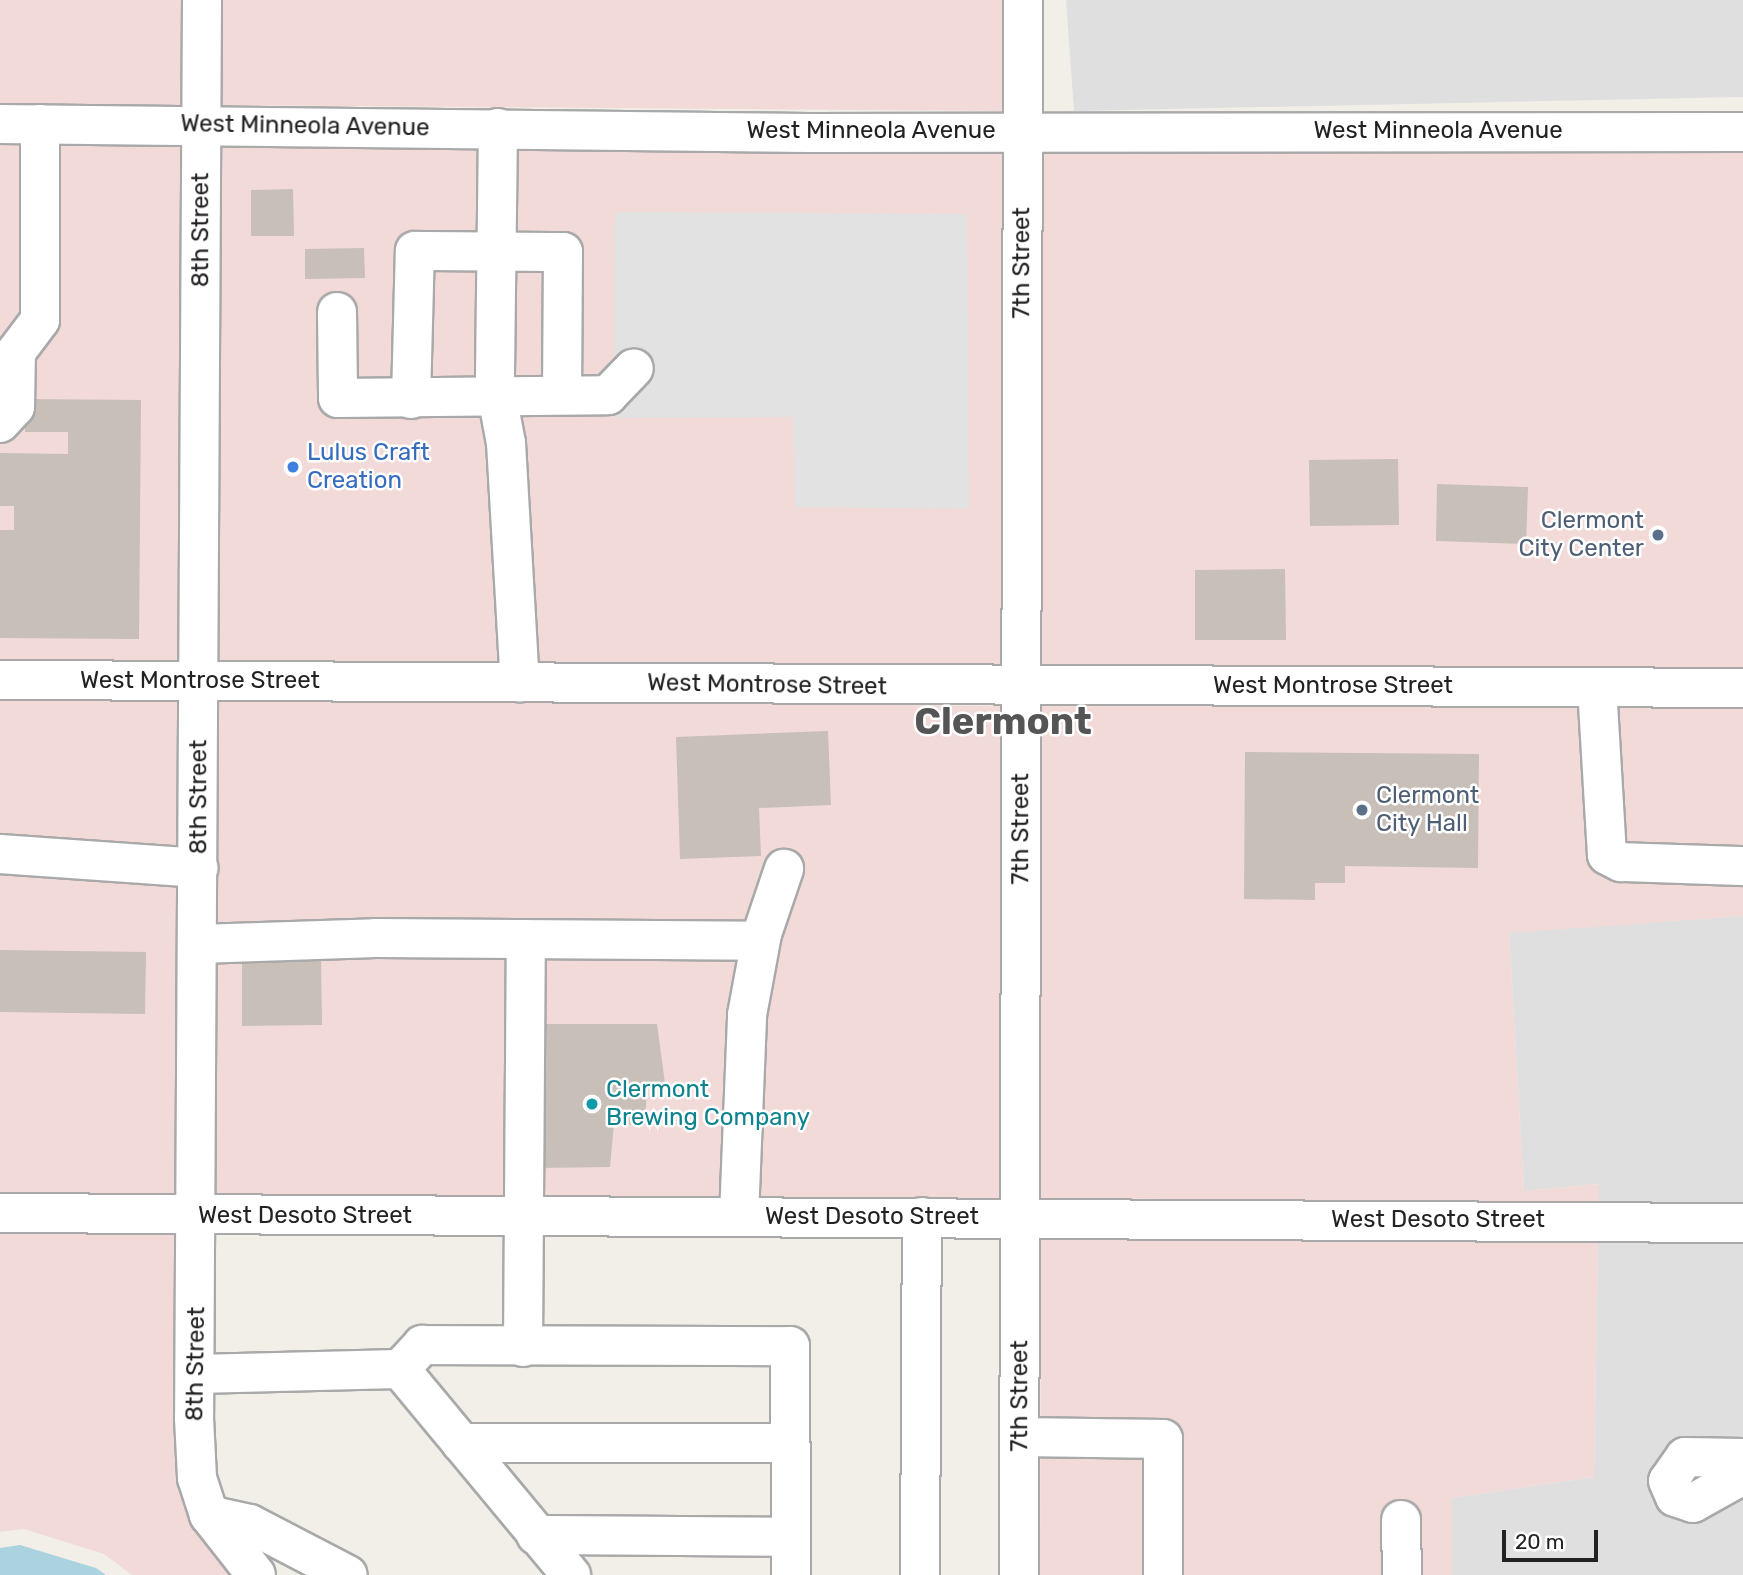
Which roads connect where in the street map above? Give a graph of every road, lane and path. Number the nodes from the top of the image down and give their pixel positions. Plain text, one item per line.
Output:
1 (202, 0) edge
2 (1023, 0) edge
3 (0, 124) edge
4 (40, 124) junction
5 (202, 124) junction
6 (498, 128) junction
7 (1022, 130) junction
8 (1743, 132) edge
9 (496, 252) junction
10 (337, 312) dead end
11 (634, 368) dead end
12 (562, 395) junction
13 (411, 399) junction
14 (498, 399) junction
15 (0, 423) edge
16 (0, 680) edge
17 (198, 681) junction
18 (520, 683) junction
19 (1021, 687) junction
20 (1597, 687) junction
21 (1743, 688) edge
22 (0, 854) edge
23 (1743, 866) edge
24 (199, 868) junction
25 (784, 869) dead end
26 (526, 939) junction
27 (760, 941) junction
28 (199, 944) junction
29 (0, 1213) edge
30 (199, 1215) junction
31 (522, 1217) junction
32 (740, 1217) junction
33 (922, 1217) junction
34 (1020, 1217) junction
35 (1743, 1223) edge
36 (523, 1347) junction
37 (400, 1369) junction
38 (195, 1374) junction
39 (1020, 1437) junction
40 (461, 1443) junction
41 (790, 1443) junction
42 (1743, 1458) edge
43 (1743, 1475) edge
44 (209, 1516) junction
45 (1401, 1520) dead end
46 (536, 1535) junction
47 (791, 1537) junction
48 (256, 1575) edge
49 (348, 1575) edge
50 (571, 1575) edge
51 (791, 1575) edge
52 (920, 1575) edge
53 (1019, 1575) edge
54 (1163, 1575) edge
55 (1402, 1575) edge

1 - 5 street, 8th Street
2 - 7 street, 7th Street
3 - 4 street, West Minneola Avenue
4 - 5 street, West Minneola Avenue
4 - 15 street
5 - 6 street, West Minneola Avenue
5 - 17 street, 8th Street
6 - 7 street, West Minneola Avenue
6 - 9 street
7 - 8 street, West Minneola Avenue
7 - 19 street, 7th Street
9 - 12 street
9 - 13 street
9 - 14 street
10 - 13 street
11 - 12 street
12 - 14 street
13 - 14 street
14 - 18 street
16 - 17 street, West Montrose Street
17 - 18 street, West Montrose Street
17 - 24 street, 8th Street
18 - 19 street, West Montrose Street
19 - 20 street, West Montrose Street
19 - 34 street, 7th Street
20 - 21 street, West Montrose Street
20 - 23 street
22 - 24 street
24 - 28 street, 8th Street
25 - 27 street
26 - 27 street
26 - 28 street
26 - 31 street
27 - 32 street
28 - 30 street, 8th Street
29 - 30 street, West Desoto Street
30 - 31 street, West Desoto Street
30 - 38 street, 8th Street
31 - 32 street, West Desoto Street
31 - 36 street
32 - 33 street, West Desoto Street
33 - 34 street, West Desoto Street
33 - 52 street
34 - 35 street, West Desoto Street
34 - 39 street, 7th Street
36 - 37 street
36 - 41 street
37 - 38 street
37 - 40 street
38 - 44 street, 8th Street
39 - 53 street, 7th Street
39 - 54 street
40 - 41 street
40 - 46 street
41 - 47 street
42 - 43 street
44 - 48 street, 8th Street
44 - 49 street
45 - 55 street
46 - 47 street
46 - 50 street
47 - 51 street

